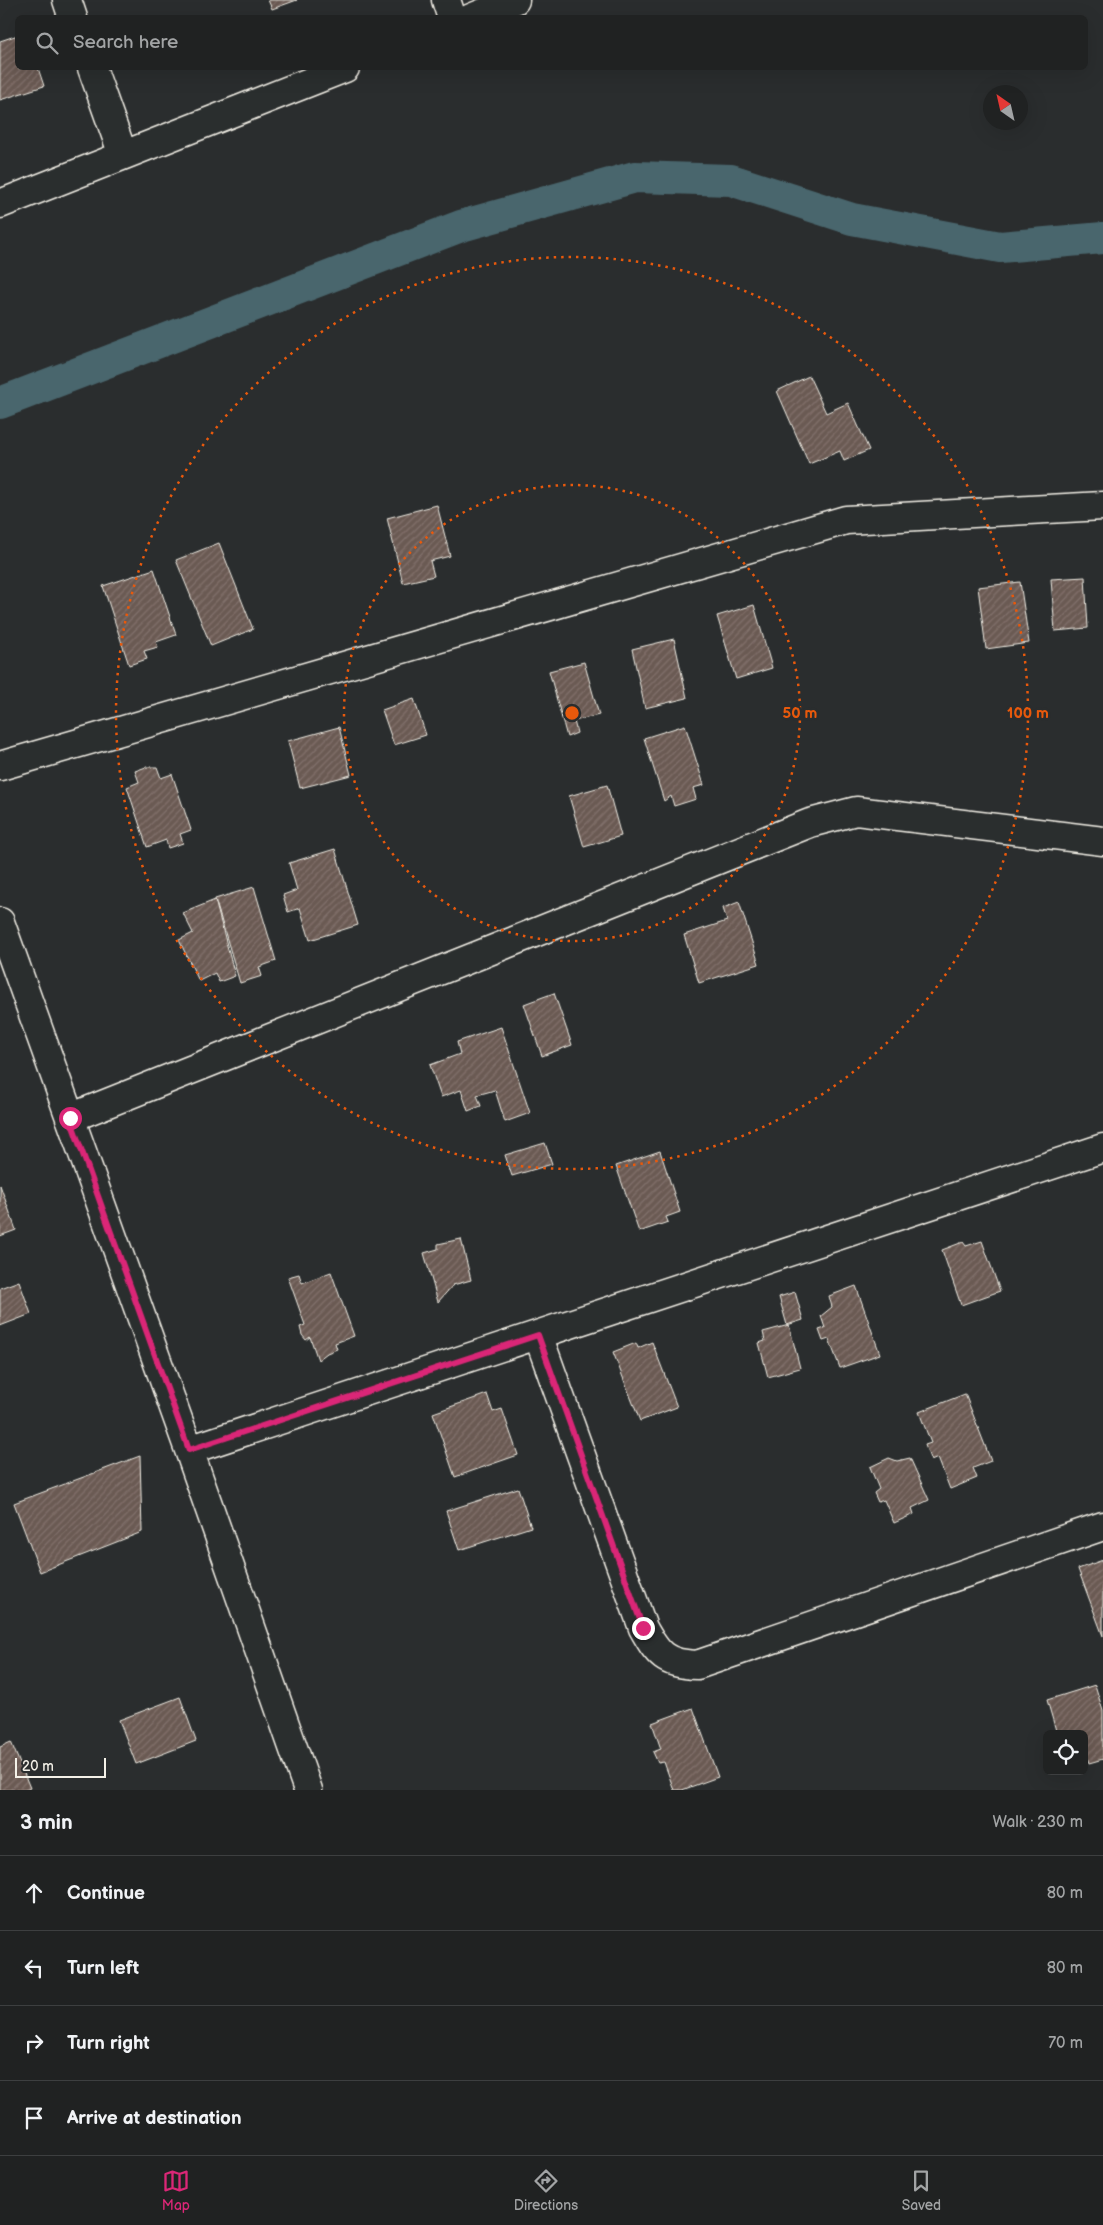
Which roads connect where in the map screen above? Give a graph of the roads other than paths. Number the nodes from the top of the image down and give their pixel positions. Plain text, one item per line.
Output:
1 (67, 0) edge
2 (446, 0) edge
3 (515, 0) edge
4 (73, 15) edge
5 (451, 15) edge
6 (478, 15) edge
7 (93, 70) edge
8 (340, 70) edge
9 (124, 156) junction
10 (0, 204) edge
11 (1103, 506) edge
12 (0, 766) edge
13 (1103, 841) edge
14 (0, 922) edge
15 (70, 1118) junction
16 (1103, 1148) edge
17 (538, 1335) junction
18 (189, 1450) junction
19 (1103, 1526) edge
20 (308, 1790) edge

1 - 4 street
2 - 5 street
3 - 6 street
7 - 9 street
8 - 9 street
9 - 10 street
11 - 12 street
13 - 15 street
14 - 15 street
15 - 18 street
16 - 17 street
17 - 18 street
17 - 19 street
18 - 20 street

